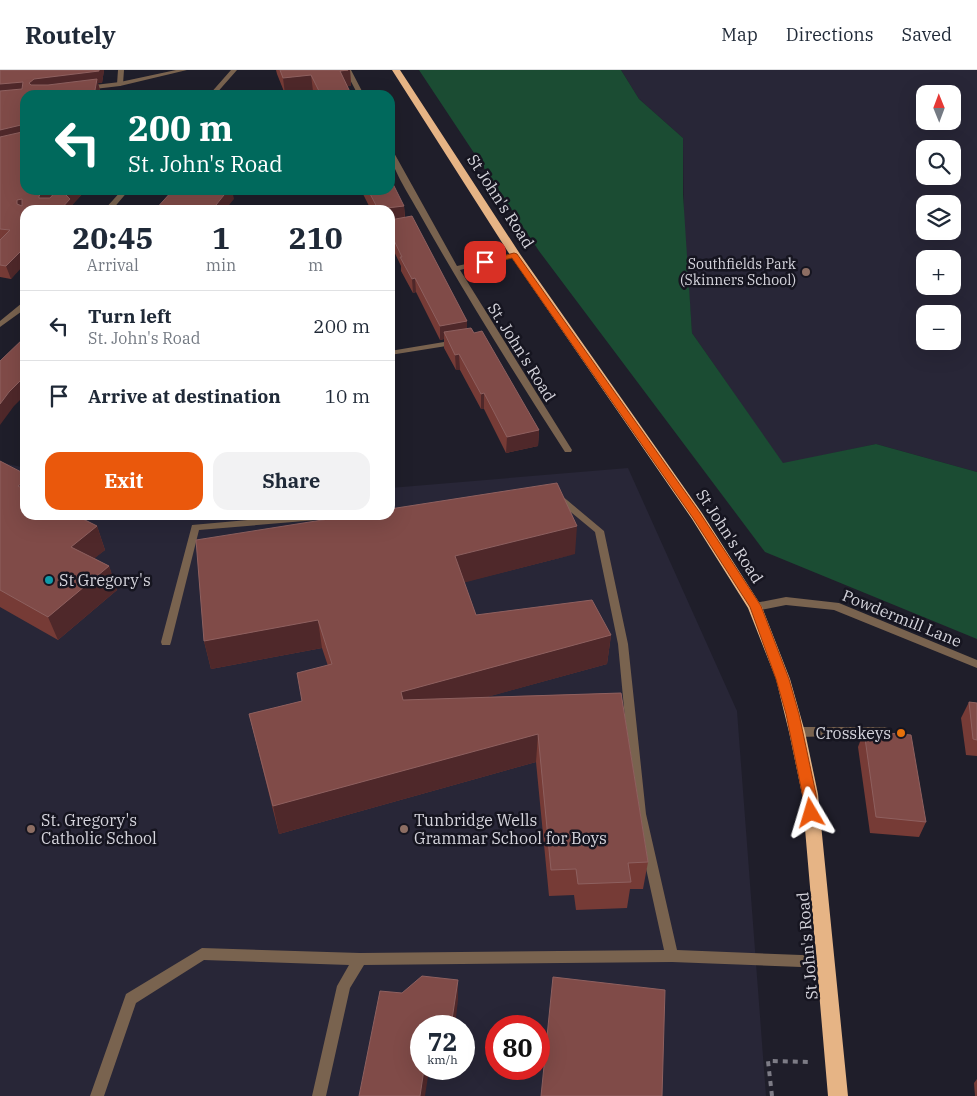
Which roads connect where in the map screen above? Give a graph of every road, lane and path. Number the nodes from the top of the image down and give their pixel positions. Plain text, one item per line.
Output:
1 (121, 70) edge
2 (184, 70) edge
3 (234, 70) edge
4 (348, 70) edge
5 (396, 70) edge
6 (120, 84) junction
7 (83, 89) edge
8 (216, 90) edge
9 (358, 90) edge
10 (395, 161) edge
11 (122, 195) edge
12 (112, 205) edge
13 (514, 256) junction
14 (455, 269) junction
15 (20, 309) edge
16 (0, 325) edge
17 (494, 335) junction
18 (485, 337) edge
19 (466, 340) edge
20 (395, 352) edge
21 (568, 450) dead end
22 (547, 498) edge
23 (280, 520) edge
24 (755, 606) junction
25 (166, 642) dead end
26 (977, 664) edge
27 (884, 731) edge
28 (797, 732) junction
29 (672, 956) junction
30 (360, 959) junction
31 (827, 962) junction
32 (835, 1063) junction
33 (97, 1096) edge
34 (319, 1096) edge
35 (772, 1096) edge
36 (838, 1096) edge

1 - 6 street
2 - 6 street
3 - 8 street
4 - 9 street
5 - 13 highway, St John's Road
6 - 7 street
10 - 14 street, St. John's Road
11 - 12 street
13 - 14 street
13 - 24 highway, St John's Road
14 - 17 street, St. John's Road
15 - 16 street
17 - 18 street
17 - 21 street, St. John's Road
19 - 20 street
22 - 29 street
23 - 25 street
24 - 26 street, Powdermill Lane
24 - 28 highway, St John's Road
27 - 28 street
28 - 31 highway, St John's Road
29 - 30 street
29 - 31 street
30 - 33 street
30 - 34 street
31 - 32 highway, St John's Road
32 - 35 path
32 - 36 highway, St John's Road

